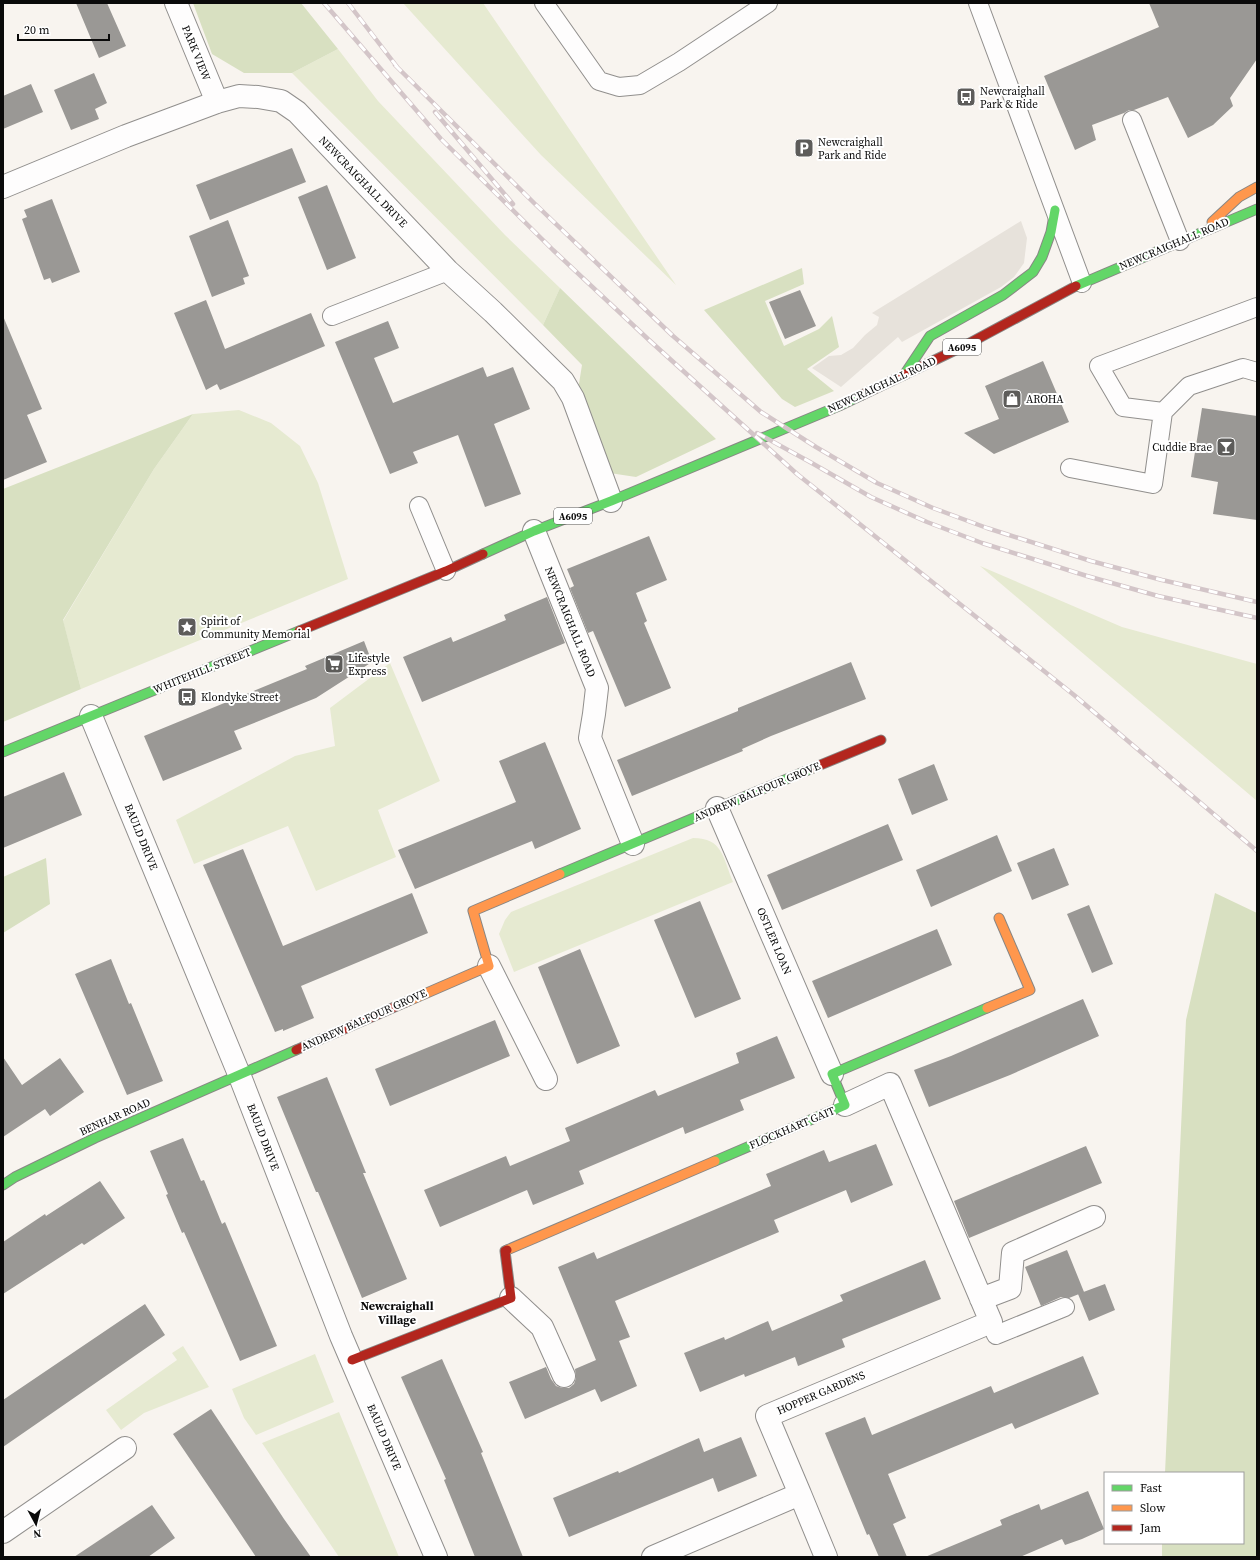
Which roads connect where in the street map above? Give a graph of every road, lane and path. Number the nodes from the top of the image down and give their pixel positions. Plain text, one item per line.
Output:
1 (176, 3) edge
2 (544, 3) edge
3 (768, 3) edge
4 (978, 3) edge
5 (217, 102) junction
6 (1132, 120) dead end
7 (3, 187) edge
8 (1257, 187) edge
9 (1257, 209) edge
10 (1055, 210) junction
11 (1201, 232) junction
12 (1180, 241) junction
13 (448, 271) junction
14 (1082, 283) junction
15 (1257, 307) edge
16 (332, 316) dead end
17 (1257, 372) edge
18 (904, 375) junction
19 (1163, 412) junction
20 (1070, 468) dead end
21 (611, 501) junction
22 (419, 506) dead end
23 (534, 531) junction
24 (446, 571) junction
25 (91, 716) junction
26 (881, 740) dead end
27 (3, 752) edge
28 (717, 808) junction
29 (632, 844) junction
30 (999, 918) dead end
31 (489, 966) junction
32 (239, 1074) junction
33 (832, 1074) junction
34 (546, 1079) dead end
35 (845, 1104) junction
36 (3, 1185) edge
37 (1094, 1217) dead end
38 (511, 1298) junction
39 (981, 1299) junction
40 (1065, 1307) dead end
41 (990, 1322) junction
42 (352, 1360) junction
43 (564, 1376) dead end
44 (126, 1448) dead end
45 (800, 1494) junction
46 (3, 1532) edge
47 (436, 1557) edge
48 (653, 1557) edge
49 (826, 1557) edge

1 - 5 street, PARK VIEW
2 - 3 lane
4 - 10 lane
5 - 7 street, NEWCRAIGHALL DRIVE
5 - 13 street, NEWCRAIGHALL DRIVE
6 - 12 lane
8 - 11 street
9 - 11 street, NEWCRAIGHALL ROAD / A6095
10 - 14 lane
10 - 18 street
11 - 12 street, NEWCRAIGHALL ROAD / A6095
12 - 14 street, NEWCRAIGHALL ROAD / A6095
13 - 16 lane
13 - 21 street, NEWCRAIGHALL DRIVE
14 - 18 street, NEWCRAIGHALL ROAD / A6095
15 - 19 lane
17 - 19 lane
18 - 21 street, NEWCRAIGHALL ROAD / A6095
19 - 20 lane
21 - 23 street, WHITEHILL STREET / A6095
22 - 24 lane
23 - 24 street, WHITEHILL STREET / A6095
23 - 29 street, NEWCRAIGHALL ROAD
24 - 25 street, WHITEHILL STREET / A6095
25 - 27 street, WHITEHILL STREET / A6095
25 - 32 street, BAULD DRIVE
26 - 28 street, ANDREW BALFOUR GROVE
28 - 29 street, ANDREW BALFOUR GROVE
28 - 33 street, OSTLER LOAN
29 - 31 street, ANDREW BALFOUR GROVE
30 - 33 street
31 - 32 street, ANDREW BALFOUR GROVE
31 - 34 street, ANDREW BALFOUR GROVE
32 - 36 street, BENHAR ROAD
32 - 42 street, BAULD DRIVE
33 - 35 street, FLOCKHART GAIT
35 - 38 street, FLOCKHART GAIT
35 - 39 street
37 - 39 street
38 - 42 street
38 - 43 street
39 - 41 street
40 - 41 lane
41 - 45 street, HOPPER GARDENS
42 - 47 street, BAULD DRIVE
44 - 46 street
45 - 48 street
45 - 49 street

